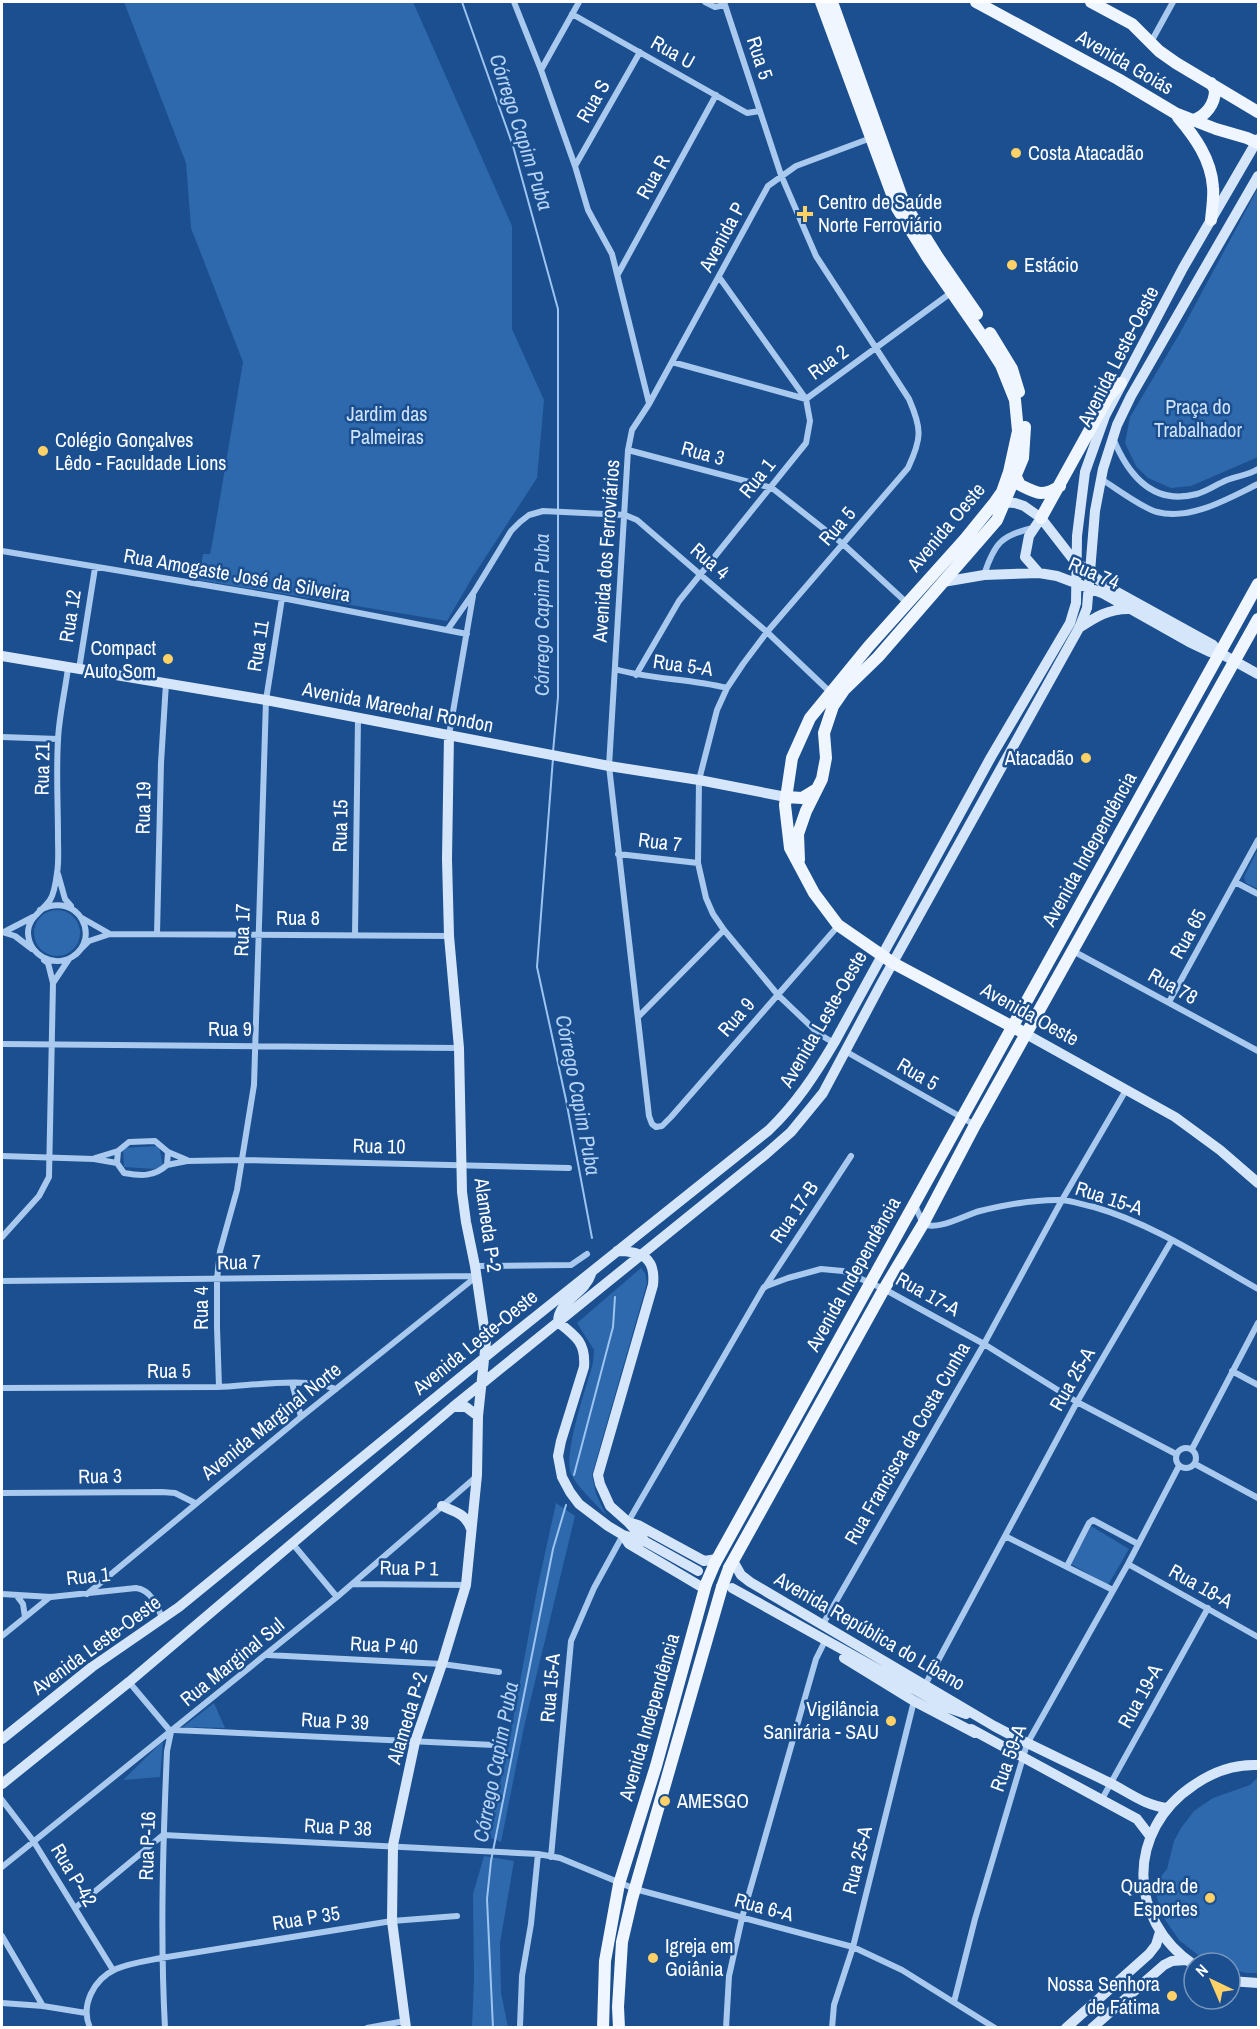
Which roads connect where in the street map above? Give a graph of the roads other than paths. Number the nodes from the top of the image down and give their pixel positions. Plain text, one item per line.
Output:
1 (514, 2) edge
2 (579, 2) edge
3 (705, 2) edge
4 (821, 2) edge
5 (832, 2) edge
6 (976, 2) edge
7 (1091, 2) edge
8 (1173, 2) edge
9 (725, 3) edge
10 (572, 14) junction
11 (1151, 42) junction
12 (640, 52) junction
13 (541, 70) junction
14 (1211, 82) junction
15 (716, 95) junction
16 (1258, 103) edge
17 (1244, 104) junction
18 (760, 111) junction
19 (1258, 112) edge
20 (1175, 114) junction
21 (1193, 120) junction
22 (871, 138) junction
23 (1258, 142) edge
24 (575, 166) junction
25 (781, 175) junction
26 (1258, 176) edge
27 (1211, 220) junction
28 (618, 274) junction
29 (719, 277) junction
30 (952, 292) junction
31 (875, 348) junction
32 (672, 362) junction
33 (1121, 383) junction
34 (806, 399) junction
35 (649, 404) junction
36 (1113, 437) junction
37 (628, 450) junction
38 (1258, 470) edge
39 (1016, 477) junction
40 (1101, 479) junction
41 (1258, 484) edge
42 (1061, 485) junction
43 (772, 488) junction
44 (1000, 502) junction
45 (625, 515) junction
46 (1037, 523) junction
47 (843, 544) junction
48 (2, 551) edge
49 (1075, 560) junction
50 (95, 567) junction
51 (1039, 573) junction
52 (1089, 573) junction
53 (700, 574) junction
54 (984, 575) junction
55 (1057, 576) junction
56 (943, 582) junction
57 (1076, 582) junction
58 (1258, 584) edge
59 (1089, 588) junction
60 (474, 592) junction
61 (282, 598) junction
62 (907, 603) junction
63 (1130, 609) junction
64 (1258, 619) edge
65 (1075, 626) junction
66 (448, 629) junction
67 (767, 632) junction
68 (467, 634) junction
69 (1220, 653) junction
70 (2, 656) edge
71 (1235, 661) junction
72 (73, 668) junction
73 (615, 669) junction
74 (1258, 674) edge
75 (636, 675) junction
76 (166, 684) junction
77 (727, 688) junction
78 (830, 692) junction
79 (266, 700) junction
80 (358, 718) junction
81 (449, 735) junction
82 (2, 737) edge
83 (58, 739) junction
84 (799, 742) junction
85 (824, 746) junction
86 (609, 766) junction
87 (699, 780) junction
88 (815, 790) junction
89 (786, 797) junction
90 (1258, 840) edge
91 (618, 854) junction
92 (698, 863) junction
93 (800, 864) junction
94 (57, 871) junction
95 (1236, 882) junction
96 (1258, 894) edge
97 (40, 910) junction
98 (75, 911) junction
99 (33, 917) junction
100 (82, 918) junction
101 (838, 925) junction
102 (724, 930) junction
103 (3, 932) edge
104 (110, 934) junction
105 (157, 934) junction
106 (258, 934) junction
107 (355, 935) junction
108 (449, 936) junction
109 (35, 951) junction
110 (1072, 951) junction
111 (78, 952) junction
112 (882, 955) junction
113 (42, 957) junction
114 (70, 958) junction
115 (893, 963) junction
116 (53, 983) junction
117 (778, 995) junction
118 (1169, 1002) junction
119 (639, 1016) junction
120 (1013, 1027) junction
121 (1026, 1034) junction
122 (834, 1043) junction
123 (2, 1044) edge
124 (53, 1045) junction
125 (256, 1045) junction
126 (459, 1048) junction
127 (845, 1051) junction
128 (1258, 1051) edge
129 (1126, 1090) junction
130 (962, 1119) junction
131 (975, 1125) junction
132 (656, 1127) joint
133 (118, 1152) junction
134 (168, 1152) junction
135 (2, 1156) edge
136 (851, 1156) dead end
137 (48, 1157) junction
138 (94, 1159) junction
139 (242, 1160) junction
140 (187, 1161) junction
141 (117, 1163) junction
142 (167, 1165) junction
143 (462, 1165) junction
144 (569, 1168) dead end
145 (1258, 1183) edge
146 (1062, 1200) junction
147 (915, 1204) junction
148 (923, 1224) junction
149 (2, 1237) edge
150 (1172, 1240) junction
151 (617, 1251) junction
152 (587, 1254) dead end
153 (642, 1254) junction
154 (476, 1271) junction
155 (592, 1271) junction
156 (217, 1279) junction
157 (2, 1281) edge
158 (870, 1282) junction
159 (764, 1287) junction
160 (884, 1289) junction
161 (1258, 1289) edge
162 (558, 1322) junction
163 (1258, 1323) edge
164 (984, 1344) junction
165 (485, 1357) junction
166 (1232, 1371) junction
167 (483, 1382) junction
168 (292, 1383) junction
169 (1258, 1385) edge
170 (219, 1387) junction
171 (2, 1388) edge
172 (336, 1389) junction
173 (1077, 1402) junction
174 (453, 1407) junction
175 (798, 1414) junction
176 (478, 1416) junction
177 (301, 1417) junction
178 (811, 1421) junction
179 (1192, 1449) junction
180 (1176, 1454) junction
181 (1196, 1464) junction
182 (1179, 1466) junction
183 (477, 1475) junction
184 (2, 1493) edge
185 (1258, 1498) edge
186 (195, 1503) junction
187 (442, 1506) junction
188 (628, 1522) junction
189 (472, 1532) junction
190 (623, 1535) junction
191 (1005, 1536) junction
192 (646, 1542) junction
193 (292, 1543) junction
194 (1138, 1544) junction
195 (716, 1561) junction
196 (1128, 1564) junction
197 (731, 1565) junction
198 (1067, 1566) junction
199 (698, 1571) dead end
200 (352, 1584) junction
201 (466, 1586) junction
202 (705, 1586) junction
203 (724, 1590) junction
204 (1113, 1590) junction
205 (2, 1593) edge
206 (87, 1594) junction
207 (17, 1596) junction
208 (51, 1596) junction
209 (337, 1597) junction
210 (1208, 1608) junction
211 (25, 1617) junction
212 (162, 1618) junction
213 (823, 1624) junction
214 (2, 1636) edge
215 (1258, 1637) edge
216 (823, 1645) junction
217 (267, 1655) junction
218 (442, 1664) junction
219 (499, 1672) dead end
220 (129, 1682) junction
221 (925, 1685) junction
222 (915, 1701) junction
223 (946, 1707) junction
224 (994, 1725) junction
225 (172, 1731) junction
226 (975, 1733) junction
227 (2, 1739) edge
228 (415, 1742) junction
229 (1027, 1744) junction
230 (494, 1745) dead end
231 (1022, 1759) junction
232 (1258, 1765) edge
233 (662, 1767) junction
234 (1111, 1783) junction
235 (2, 1784) edge
236 (1102, 1799) junction
237 (2, 1800) edge
238 (1167, 1808) junction
239 (163, 1835) junction
240 (1150, 1836) junction
241 (34, 1842) junction
242 (393, 1845) junction
243 (512, 1852) joint
244 (538, 1854) junction
245 (551, 1857) junction
246 (2, 1868) edge
247 (619, 1884) junction
248 (635, 1889) junction
249 (75, 1908) junction
250 (457, 1916) dead end
251 (742, 1918) junction
252 (392, 1921) junction
253 (1160, 1932) junction
254 (2, 1936) edge
255 (853, 1947) junction
256 (1182, 1955) edge
257 (161, 1958) junction
258 (1182, 1962) edge
259 (113, 1970) junction
260 (1242, 1982) edge
261 (1258, 1983) edge
262 (954, 2002) junction
263 (2, 2003) edge
264 (43, 2006) junction
265 (87, 2013) junction
266 (405, 2024) edge
267 (520, 2026) dead end
268 (90, 2028) edge
269 (165, 2028) edge
270 (367, 2028) edge
271 (603, 2028) edge
272 (619, 2028) edge
273 (726, 2028) edge
274 (832, 2028) edge
275 (995, 2028) edge
276 (1066, 2028) edge
277 (1092, 2028) edge

1 - 13 street
2 - 10 street
3 - 9 street
4 - 22 main road, Avenida Oeste
5 - 39 main road, Avenida Oeste
6 - 20 main road, Avenida Goiás
7 - 11 main road, Avenida Goiás
8 - 11 street
9 - 18 street, Rua 5
10 - 12 street, Rua U
10 - 13 street
11 - 14 main road, Avenida Goiás
12 - 15 street, Rua U
12 - 24 street, Rua S
13 - 24 street
14 - 17 main road, Avenida Goiás
14 - 21 main road
15 - 18 street, Rua U
15 - 28 street, Rua R
16 - 17 main road
17 - 19 main road, Avenida Goiás
18 - 25 street, Rua 5
20 - 21 main road, Avenida Goiás
20 - 27 main road
21 - 23 main road, Avenida Goiás
22 - 25 street, Avenida P
22 - 30 main road, Avenida Oeste
23 - 27 main road, Avenida Leste-Oeste
24 - 28 street
25 - 29 street, Avenida P
25 - 31 street, Rua 5
26 - 36 main road, Avenida Leste-Oeste
27 - 33 main road, Avenida Leste-Oeste
28 - 35 street
29 - 32 street, Avenida P
29 - 34 street
30 - 31 street, Rua 2
30 - 44 main road, Avenida Oeste
31 - 34 street, Rua 2
31 - 47 street, Rua 5
32 - 34 street, Rua 2
32 - 35 street, Avenida P
33 - 42 main road
33 - 49 main road, Avenida Leste-Oeste
34 - 43 street, Rua 1
35 - 37 street, Avenida dos Ferroviários
36 - 38 street
36 - 40 main road, Avenida Leste-Oeste
37 - 43 street, Rua 3
37 - 45 street, Avenida dos Ferroviários
39 - 42 main road
39 - 44 main road, Avenida Oeste
40 - 41 street
40 - 52 main road, Avenida Leste-Oeste
42 - 46 main road
43 - 47 street, Rua 3
43 - 53 street, Rua 1
44 - 46 main road, Rua 74
44 - 56 main road, Avenida Oeste
44 - 62 main road, Avenida Oeste
45 - 53 street, Rua 4
45 - 60 street, Rua 4
45 - 73 street, Avenida dos Ferroviários
46 - 49 main road, Rua 74
46 - 51 main road
46 - 54 street
47 - 62 street, Rua 3
47 - 67 street, Rua 5
48 - 50 street, Rua Amogaste José da Silveira
49 - 52 main road, Rua 74
49 - 57 main road, Avenida Leste-Oeste
50 - 61 street, Rua Amogaste José da Silveira
50 - 72 street, Rua 12
51 - 54 main road, Rua 74
51 - 55 main road, Rua 74
52 - 59 main road, Avenida Leste-Oeste
52 - 69 main road, Rua 74
53 - 67 street, Rua 4
53 - 75 street, Rua 1
54 - 56 main road, Rua 74
55 - 57 main road, Rua 74
55 - 65 main road
56 - 85 main road, Avenida Oeste
57 - 59 main road, Rua 74
57 - 65 main road, Avenida Leste-Oeste
58 - 69 main road, Avenida Independência
59 - 63 main road, Rua 74
59 - 65 main road, Avenida Leste-Oeste
60 - 66 street
60 - 68 street, Alameda P-2
61 - 66 street, Rua Amogaste José da Silveira
61 - 79 street, Rua 11
62 - 78 main road, Avenida Oeste
63 - 65 main road, Avenida Leste-Oeste
63 - 69 main road, Rua 74
64 - 71 main road, Avenida Independência
65 - 112 main road, Avenida Leste-Oeste
65 - 115 main road, Avenida Leste-Oeste
66 - 68 street, Rua Amogaste José da Silveira
67 - 77 street, Rua 5
67 - 78 street, Rua 4
68 - 81 street, Alameda P-2
69 - 71 main road, Rua 74
69 - 120 main road, Avenida Independência
70 - 72 main road, Avenida Marechal Rondon
71 - 74 main road, Rua 74
71 - 110 main road, Avenida Independência
72 - 76 main road, Avenida Marechal Rondon
72 - 83 street, Rua 21
73 - 75 street
73 - 86 street, Avenida dos Ferroviários
75 - 77 street, Rua 5-A
76 - 79 main road, Avenida Marechal Rondon
76 - 105 street, Rua 19
77 - 87 street, Rua 5
78 - 84 main road, Avenida Oeste
79 - 80 main road, Avenida Marechal Rondon
79 - 106 street, Rua 17
80 - 81 main road, Avenida Marechal Rondon
80 - 107 street, Rua 15
81 - 86 main road, Avenida Marechal Rondon
81 - 108 main road, Alameda P-2
82 - 83 street
83 - 94 street, Rua 21
84 - 85 main road
84 - 89 main road, Avenida Oeste
85 - 88 main road, Avenida Oeste
86 - 87 main road, Avenida Marechal Rondon
86 - 91 street, Avenida dos Ferroviários
87 - 89 main road, Avenida Marechal Rondon
87 - 92 street, Rua 5
88 - 89 main road
88 - 93 main road, Avenida Oeste
89 - 93 main road, Avenida Oeste
90 - 95 street, Rua 65
91 - 92 street, Rua 7
91 - 119 street, Avenida dos Ferroviários
92 - 102 street, Rua 5
93 - 101 main road, Avenida Oeste
94 - 97 street, Rua 21
94 - 98 street, Rua 21
95 - 96 street
95 - 118 street, Rua 65
97 - 98 street
97 - 99 street
98 - 100 street
99 - 103 street
99 - 109 street
100 - 104 street, Rua 8
100 - 111 street
101 - 112 main road, Avenida Oeste
101 - 117 street, Rua 9
102 - 117 street, Rua 5
102 - 119 street
103 - 109 street
104 - 105 street, Rua 8
104 - 111 street, Rua 8
105 - 106 street, Rua 8
106 - 107 street, Rua 8
106 - 125 street, Rua 17
107 - 108 street, Rua 8
108 - 126 main road, Alameda P-2
109 - 113 street
110 - 118 street, Rua 78
110 - 121 main road, Avenida Independência
111 - 114 street
112 - 115 main road, Avenida Oeste
112 - 122 main road, Avenida Leste-Oeste
113 - 114 street
113 - 116 street
114 - 116 street
115 - 120 main road, Avenida Oeste
115 - 127 main road, Avenida Leste-Oeste
116 - 124 street
117 - 122 street, Rua 5
117 - 132 street, Rua 9
118 - 128 street, Rua 78
119 - 132 street, Avenida dos Ferroviários
120 - 121 main road, Avenida Oeste
120 - 130 main road, Avenida Independência
121 - 129 main road, Avenida Oeste
121 - 131 main road, Avenida Independência
122 - 151 main road, Avenida Leste-Oeste
123 - 124 street, Rua 9
124 - 125 street, Rua 9
124 - 137 street
125 - 126 street, Rua 9
125 - 139 street, Rua 17
126 - 143 main road, Alameda P-2
127 - 130 street, Rua 5
127 - 153 main road, Avenida Leste-Oeste
129 - 145 main road, Avenida Oeste
129 - 146 street, Rua Francisca da Costa Cunha
130 - 131 street, Rua 5
130 - 147 main road, Avenida Independência
131 - 148 main road, Avenida Independência
133 - 134 street
133 - 138 street
133 - 141 street
134 - 140 street, Rua 10
134 - 142 street
135 - 137 street
136 - 159 street, Rua 17-B
137 - 138 street
137 - 149 street
138 - 141 street
139 - 140 street, Rua 10
139 - 143 street, Rua 10
139 - 156 street, Rua 4
140 - 142 street, Rua 10
141 - 142 street
143 - 144 street, Rua 10
143 - 154 main road, Alameda P-2
146 - 148 street, Rua 15-A
146 - 150 street, Rua 15-A
146 - 164 street, Rua Francisca da Costa Cunha
147 - 148 street
147 - 158 main road, Avenida Independência
148 - 160 main road, Avenida Independência
150 - 161 street, Rua 15-A
150 - 173 street, Rua 25-A
151 - 153 main road
151 - 155 main road, Avenida Leste-Oeste
152 - 154 street, Rua 7
153 - 162 main road, Avenida Leste-Oeste
153 - 188 main road
154 - 156 street, Rua 7
154 - 165 main road, Alameda P-2
154 - 172 street, Avenida Marginal Norte
155 - 162 main road
155 - 165 main road, Avenida Leste-Oeste
156 - 157 street, Rua 7
156 - 170 street, Rua 4
158 - 159 street, Rua 17-A
158 - 160 street, Rua 17-A
158 - 175 main road, Avenida Independência
159 - 188 street
160 - 164 street, Rua 17-A
160 - 178 main road, Avenida Independência
162 - 167 main road, Avenida Leste-Oeste
162 - 190 main road
163 - 166 street
164 - 173 street, Rua 17-A
164 - 213 street, Rua Francisca da Costa Cunha
165 - 167 main road, Alameda P-2
165 - 212 main road, Avenida Leste-Oeste
166 - 169 street
166 - 179 street
167 - 174 main road, Avenida Leste-Oeste
167 - 176 main road, Alameda P-2
168 - 170 street, Rua 5
168 - 172 street, Rua 5
168 - 177 street
170 - 171 street, Rua 5
172 - 177 street, Avenida Marginal Norte
173 - 180 street, Rua 17-A
173 - 191 street, Rua 25-A
174 - 176 main road
174 - 193 main road, Avenida Leste-Oeste
175 - 178 main road
175 - 195 main road, Avenida Independência
176 - 183 main road, Alameda P-2
177 - 186 street, Avenida Marginal Norte
178 - 197 main road, Avenida Independência
179 - 180 street
179 - 181 street
180 - 182 street
181 - 182 street
181 - 185 street
182 - 194 street, Rua 59-A
183 - 187 street, Rua Marginal Sul
183 - 189 main road, Alameda P-2
184 - 186 street, Rua 3
186 - 206 street, Avenida Marginal Norte
187 - 189 main road
187 - 200 street, Rua Marginal Sul
188 - 192 main road
188 - 195 main road
189 - 201 main road, Alameda P-2
190 - 192 main road
190 - 202 main road
190 - 245 street, Rua 15-A
191 - 198 street
191 - 221 street, Rua 25-A
192 - 199 main road
193 - 209 street
193 - 220 main road, Avenida Leste-Oeste
194 - 196 street, Rua 59-A
194 - 198 street
195 - 202 main road, Avenida Independência, bridge
196 - 204 street, Rua 59-A
196 - 210 street, Rua 18-A
197 - 203 main road, Avenida Independência, bridge
197 - 213 main road, Avenida República do Líbano
198 - 204 street
200 - 201 street, Rua P 1
200 - 209 street, Rua Marginal Sul
201 - 218 main road, Alameda P-2
202 - 233 main road, Avenida Independência
203 - 216 main road, Avenida República do Líbano
203 - 223 main road, Avenida República do Líbano
203 - 233 main road, Avenida Independência
204 - 229 street, Rua 59-A
205 - 207 street, Rua 1
206 - 208 street, Rua 1
206 - 212 street, Rua 1
207 - 208 street, Rua 1
207 - 211 street
208 - 211 street
209 - 217 street, Rua Marginal Sul
210 - 215 street, Rua 18-A
210 - 234 street, Rua 19-A
211 - 214 street
212 - 227 main road, Avenida Leste-Oeste
213 - 221 main road, Avenida República do Líbano
216 - 222 main road, Avenida República do Líbano
216 - 251 street
217 - 218 street, Rua P 40
217 - 225 street, Rua Marginal Sul
218 - 219 street, Rua P 40
218 - 228 main road, Alameda P-2
220 - 225 street
220 - 235 main road, Avenida Leste-Oeste
221 - 224 main road, Avenida República do Líbano
222 - 226 main road, Avenida República do Líbano
222 - 255 street, Rua 25-A
223 - 224 main road, Avenida República do Líbano
223 - 226 main road, Avenida República do Líbano
224 - 229 main road, Avenida República do Líbano
225 - 228 street, Rua P 39
225 - 239 street, Rua P-16
225 - 241 street, Rua Marginal Sul
226 - 231 main road, Avenida República do Líbano
228 - 230 street, Rua P 39
228 - 242 main road, Alameda P-2
229 - 231 street, Rua 59-A
229 - 234 main road, Avenida República do Líbano
231 - 236 main road, Avenida República do Líbano
231 - 262 street, Rua 59-A
232 - 238 main road
233 - 247 main road, Avenida Independência
233 - 248 main road, Avenida Independência
234 - 236 street, Rua 19-A
234 - 238 main road, Avenida República do Líbano
236 - 240 main road, Avenida República do Líbano
237 - 241 street, Rua P-42
238 - 240 main road
239 - 242 street, Rua P 38
239 - 249 street
239 - 257 street, Rua P-16
240 - 253 main road
241 - 246 street, Rua Marginal Sul
241 - 249 street, Rua P-42
242 - 243 street, Rua P 38
242 - 252 main road, Alameda P-2
243 - 244 street, Rua 6-A
244 - 245 street, Rua 6-A
244 - 267 street
245 - 247 street, Rua 6-A
247 - 248 street, Rua 6-A
247 - 271 main road, Avenida Independência
248 - 251 street, Rua 6-A
248 - 272 main road, Avenida Independência
249 - 259 street, Rua P-42
250 - 252 street, Rua P 35
251 - 255 street, Rua 6-A
251 - 273 street
252 - 257 street, Rua P 35
252 - 266 main road, Alameda P-2
253 - 256 main road
253 - 276 main road
254 - 264 street
255 - 262 street, Rua 6-A
255 - 274 street, Rua 25-A
257 - 259 street, Rua P 35
257 - 269 street, Rua P-16
258 - 277 main road
259 - 265 street
260 - 261 main road
262 - 275 street, Rua 6-A
263 - 264 street
264 - 265 street
265 - 268 street
266 - 270 street

